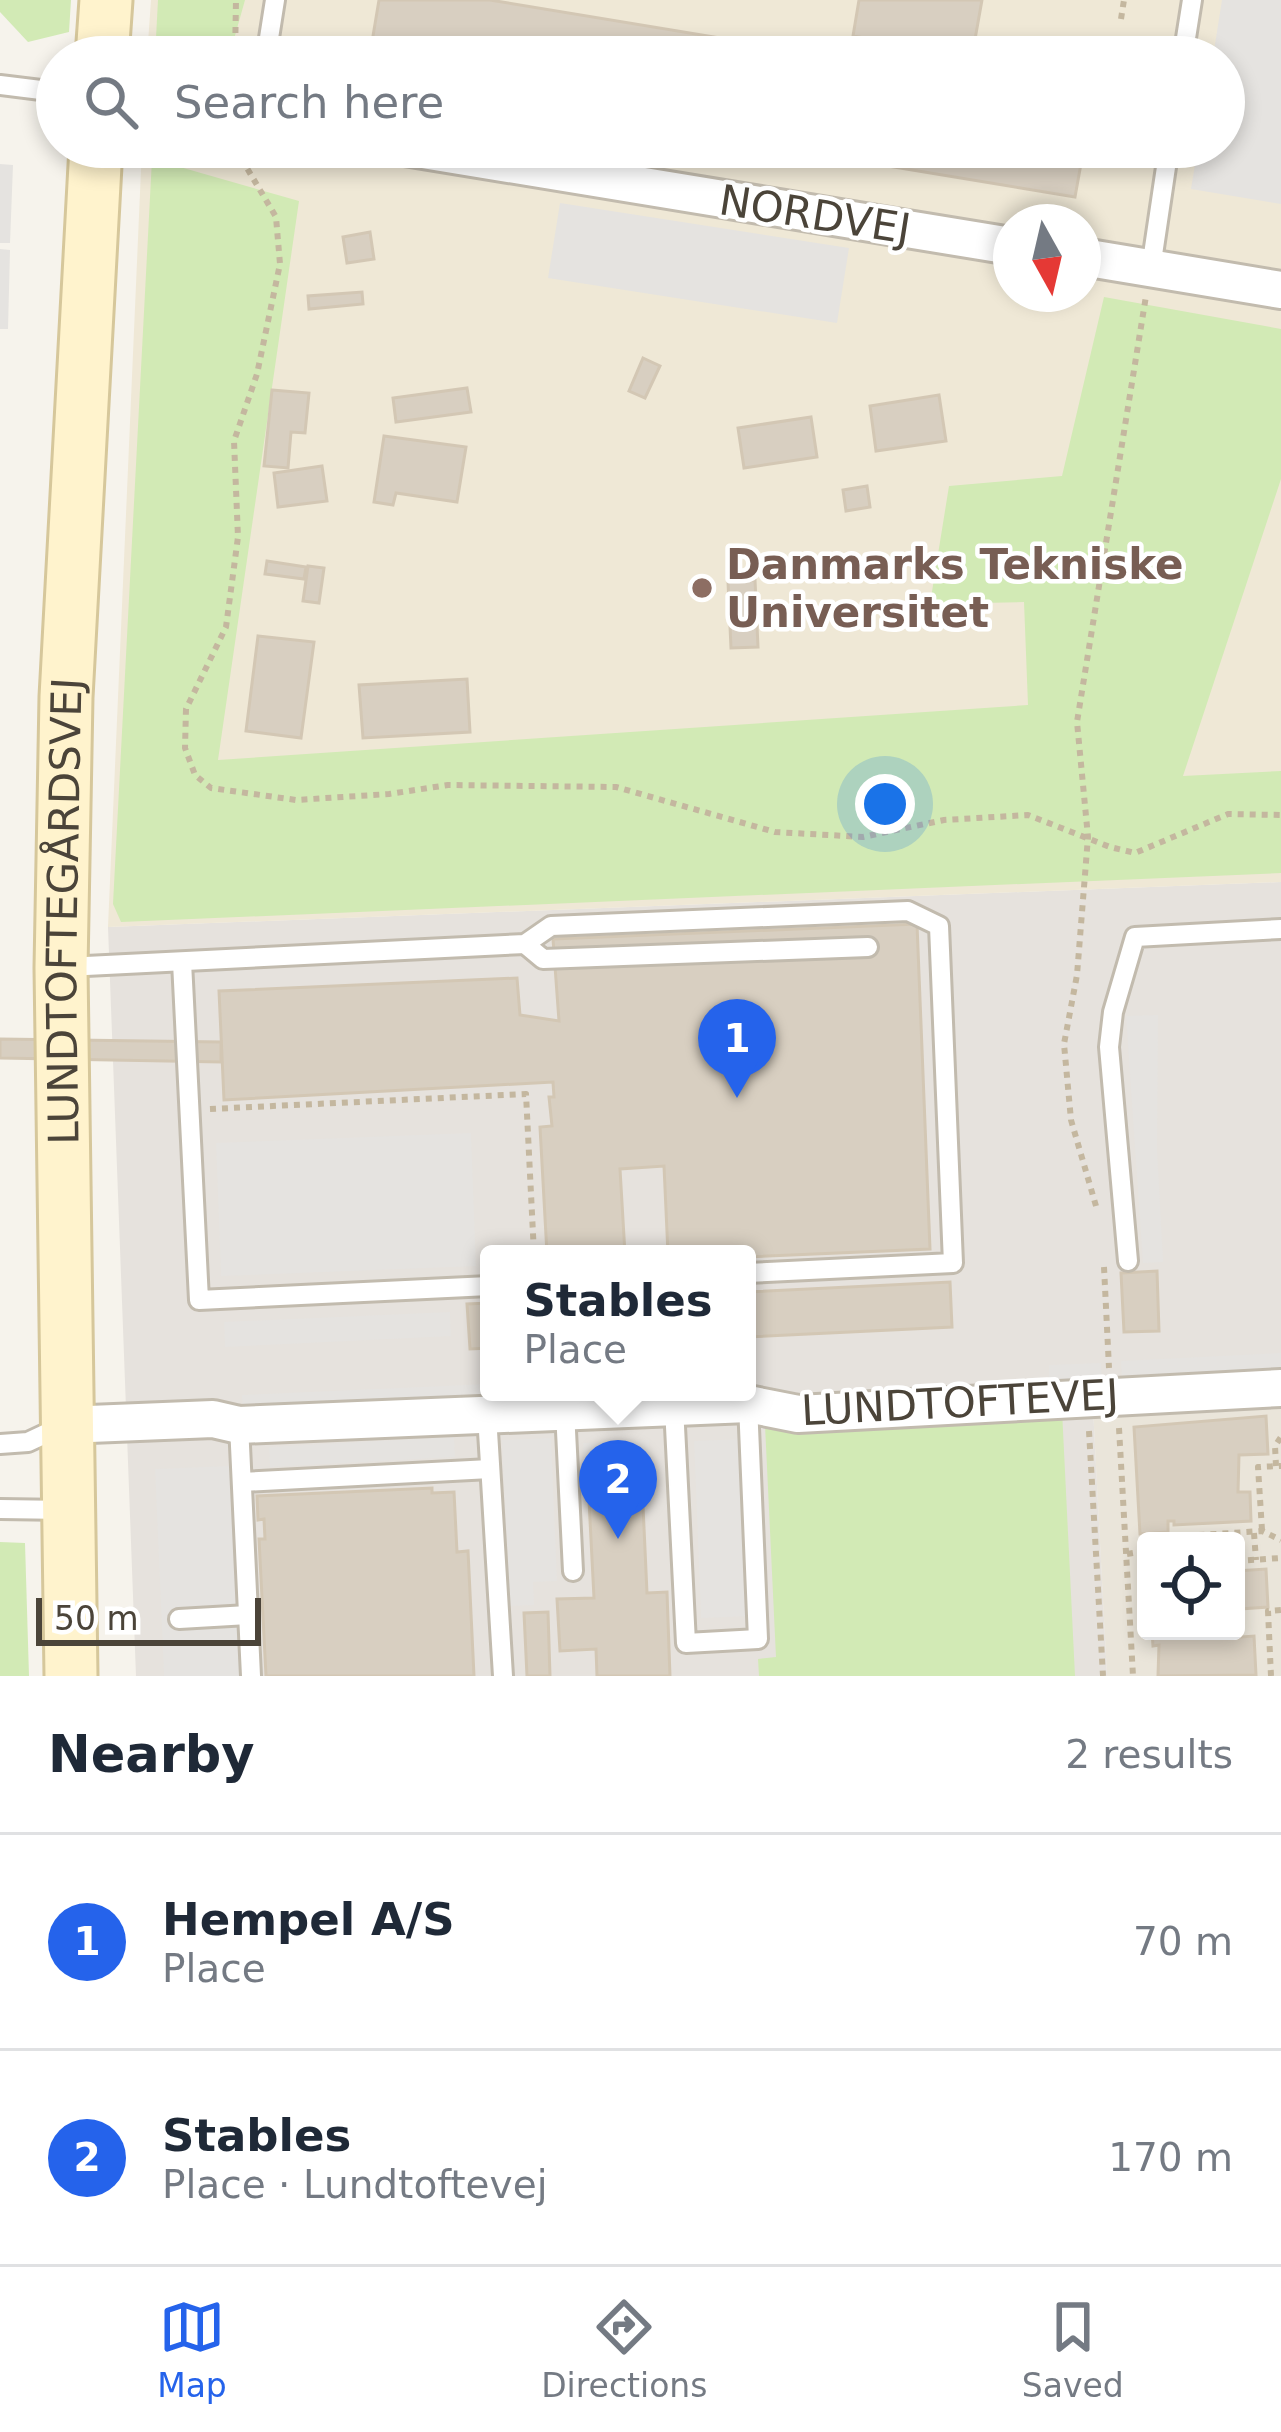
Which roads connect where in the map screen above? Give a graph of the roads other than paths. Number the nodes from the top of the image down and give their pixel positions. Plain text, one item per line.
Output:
1 (106, 0) edge
2 (275, 0) edge
3 (1192, 0) edge
4 (103, 36) edge
5 (269, 36) edge
6 (1186, 36) edge
7 (0, 85) edge
8 (36, 89) edge
9 (95, 168) edge
10 (534, 168) edge
11 (1166, 168) edge
12 (993, 243) edge
13 (1101, 260) edge
14 (1151, 268) junction
15 (1281, 290) edge
16 (1281, 929) edge
17 (525, 944) junction
18 (868, 947) dead end
19 (182, 962) junction
20 (61, 968) junction
21 (1128, 1261) dead end
22 (756, 1273) edge
23 (480, 1286) edge
24 (1281, 1388) edge
25 (748, 1404) junction
26 (674, 1407) junction
27 (566, 1411) junction
28 (487, 1414) junction
29 (64, 1425) junction
30 (239, 1425) junction
31 (0, 1444) edge
32 (490, 1469) junction
33 (242, 1482) junction
34 (0, 1509) edge
35 (67, 1510) junction
36 (572, 1570) dead end
37 (248, 1615) junction
38 (179, 1619) dead end
39 (71, 1676) edge
40 (251, 1676) edge
41 (503, 1676) edge

1 - 4 street
2 - 5 lane
3 - 6 lane
7 - 8 lane
9 - 20 street, LUNDTOFTEGÅRDSVEJ
10 - 12 street, NORDVEJ
11 - 14 lane
13 - 14 street
14 - 15 street
16 - 21 lane
17 - 18 lane
17 - 19 lane
17 - 22 lane
19 - 20 lane
19 - 23 lane
20 - 29 street, LUNDTOFTEGÅRDSVEJ
24 - 25 street, LUNDTOFTEVEJ
25 - 26 street, LUNDTOFTEVEJ
25 - 26 lane
26 - 27 street, LUNDTOFTEVEJ
27 - 28 street, LUNDTOFTEVEJ
27 - 36 lane
28 - 30 street, LUNDTOFTEVEJ
28 - 32 lane
29 - 30 street, LUNDTOFTEVEJ
29 - 31 lane
29 - 35 street, LUNDTOFTEGÅRDSVEJ
30 - 33 lane
32 - 33 lane
32 - 41 lane
33 - 37 lane
34 - 35 lane
35 - 39 street, LUNDTOFTEGÅRDSVEJ
37 - 38 lane
37 - 40 lane

